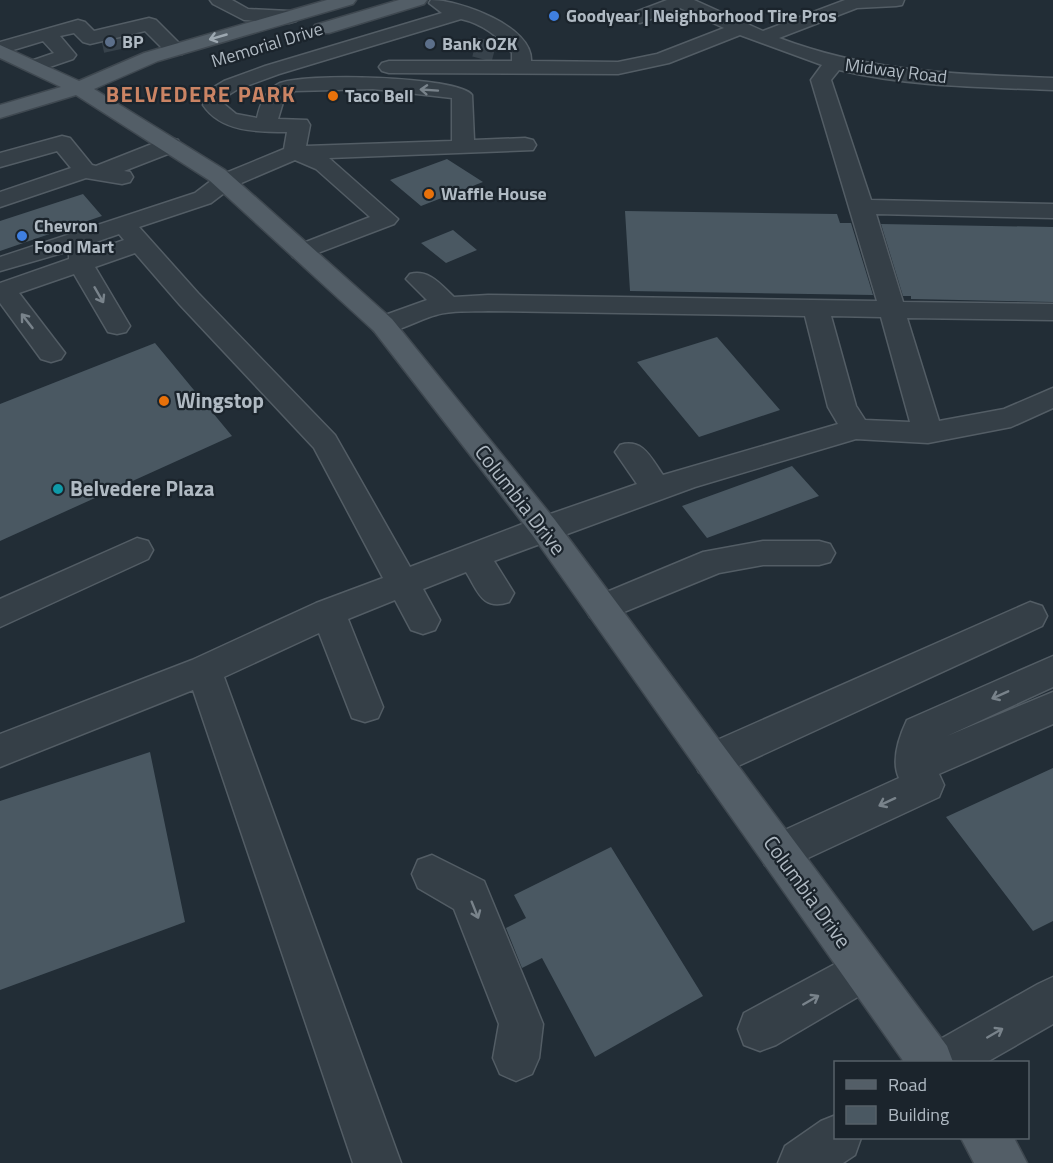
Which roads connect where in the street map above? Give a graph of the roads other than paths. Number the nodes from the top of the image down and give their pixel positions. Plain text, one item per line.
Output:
1 (219, 0) edge
2 (347, 0) edge
3 (418, 0) edge
4 (434, 0) edge
5 (680, 0) edge
6 (869, 1) edge
7 (897, 1) edge
8 (457, 14) junction
9 (289, 17) junction
10 (640, 17) dead end
11 (739, 28) junction
12 (762, 38) junction
13 (52, 40) junction
14 (166, 40) junction
15 (107, 45) junction
16 (303, 47) junction
17 (485, 48) junction
18 (0, 50) edge
19 (835, 62) junction
20 (34, 66) junction
21 (521, 67) junction
22 (155, 76) dead end
23 (1053, 84) edge
24 (79, 88) junction
25 (0, 112) edge
26 (266, 125) junction
27 (525, 145) dead end
28 (170, 146) junction
29 (463, 147) junction
30 (294, 153) junction
31 (0, 160) edge
32 (92, 172) junction
33 (122, 177) dead end
34 (224, 182) junction
35 (0, 200) edge
36 (862, 207) junction
37 (1053, 211) edge
38 (132, 233) junction
39 (81, 250) junction
40 (302, 252) junction
41 (0, 264) edge
42 (420, 279) dead end
43 (1, 286) edge
44 (448, 305) junction
45 (816, 309) junction
46 (892, 309) junction
47 (1053, 312) edge
48 (117, 326) dead end
49 (383, 326) junction
50 (51, 353) dead end
51 (1053, 397) edge
52 (856, 429) junction
53 (928, 433) junction
54 (630, 452) dead end
55 (657, 489) junction
56 (544, 528) junction
57 (136, 550) dead end
58 (819, 553) dead end
59 (473, 556) junction
60 (404, 583) junction
61 (497, 593) dead end
62 (602, 608) junction
63 (328, 613) junction
64 (0, 614) edge
65 (1030, 616) dead end
66 (423, 620) dead end
67 (204, 670) junction
68 (1053, 670) edge
69 (366, 707) dead end
70 (1053, 707) edge
71 (1053, 726) edge
72 (0, 752) edge
73 (712, 760) junction
74 (919, 776) junction
75 (778, 852) junction
76 (432, 874) dead end
77 (864, 970) junction
78 (1053, 999) edge
79 (760, 1029) dead end
80 (516, 1058) dead end
81 (929, 1061) edge
82 (946, 1061) edge
83 (835, 1139) edge
84 (986, 1139) edge
85 (377, 1163) edge
86 (802, 1163) edge
87 (1003, 1163) edge

1 - 9 street
2 - 9 main road, Memorial Drive
3 - 16 main road, Memorial Drive
4 - 8 street
5 - 10 street
5 - 11 street, Midway Road
6 - 7 street
6 - 12 street
8 - 16 street
8 - 17 street
9 -> 14 main road, Memorial Drive
11 - 12 street, Midway Road
11 - 21 street
12 - 19 street, Midway Road
13 - 15 street
13 - 18 street
13 - 20 street
14 - 15 street
14 - 15 street
14 - 24 main road, Memorial Drive
16 - 17 street
16 - 26 street
17 - 21 street
17 - 21 street
18 - 20 main road, Columbia Drive
19 - 23 street, Midway Road
19 - 36 street
20 - 24 main road, Columbia Drive
22 - 24 main road, Memorial Drive
24 - 25 main road, Memorial Drive
24 - 28 main road, Columbia Drive
29 -> 26 street
26 - 30 street
27 - 29 street
28 - 32 street
28 - 34 main road, Columbia Drive
29 - 30 street
30 - 34 street
30 - 40 street
31 - 32 street
32 - 33 street
32 - 35 street
34 - 38 street
34 - 40 main road, Columbia Drive
36 - 37 street
36 - 46 street
38 - 39 street
38 - 60 street
39 - 41 street
39 - 43 street
39 -> 48 street
40 - 49 main road, Columbia Drive
42 - 44 street
50 -> 43 street
44 - 45 street
44 - 49 street
45 - 46 street
45 - 52 street
46 - 47 street
46 - 53 street
49 - 56 main road, Columbia Drive
51 - 53 street
52 - 53 street
52 - 55 street
54 - 55 street
55 - 56 street
56 - 59 street
56 - 62 main road, Columbia Drive
57 - 64 street
58 - 62 street
59 - 60 street
59 - 61 street
60 - 63 street
60 - 66 street
62 - 73 main road, Columbia Drive
63 - 67 street
63 - 69 street
65 - 73 street
67 - 72 street
67 - 85 street
68 -> 74 street
70 - 74 street
71 - 74 street
73 - 75 main road, Columbia Drive
74 -> 75 street
75 - 77 main road, Columbia Drive
76 -> 80 street
79 -> 77 street
77 - 81 main road, Columbia Drive
82 -> 78 street
83 - 86 street
84 - 87 main road

